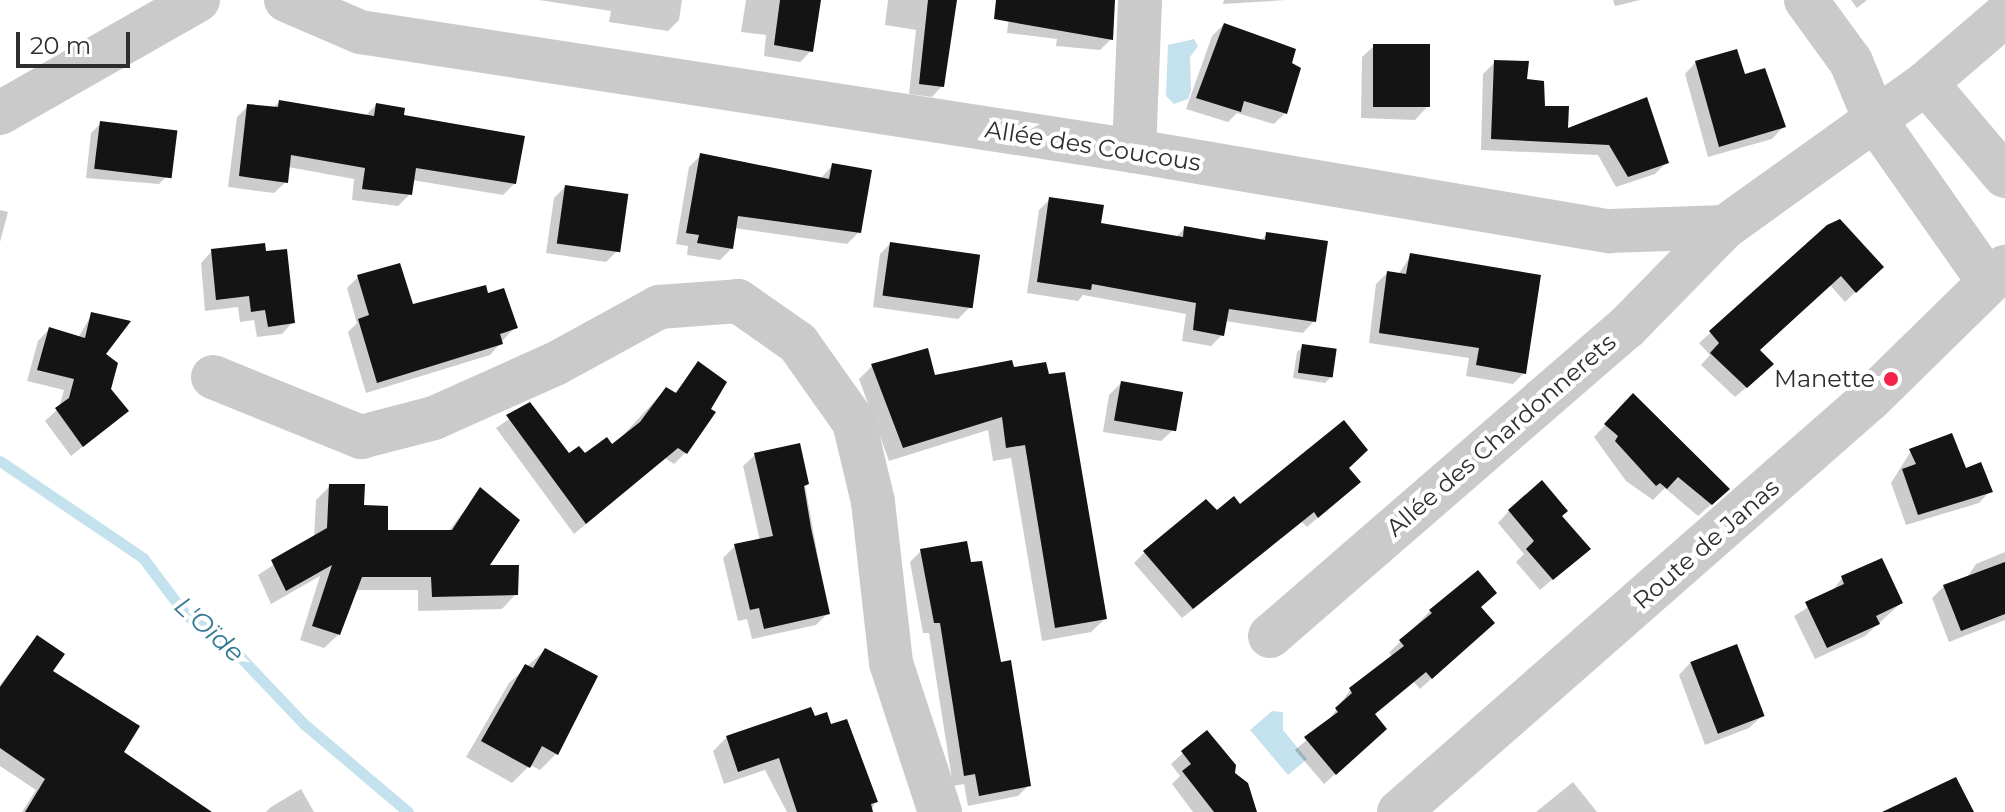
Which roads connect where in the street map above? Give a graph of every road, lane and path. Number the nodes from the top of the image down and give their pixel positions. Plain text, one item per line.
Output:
1 (198, 0) edge
2 (1140, 0) edge
3 (1806, 0) edge
4 (293, 2) edge
5 (2005, 15) edge
6 (1926, 83) junction
7 (0, 113) edge
8 (1875, 120) junction
9 (1134, 151) junction
10 (2005, 176) edge
11 (1725, 227) junction
12 (1997, 274) edge
13 (213, 377) dead end
14 (1270, 636) dead end
15 (940, 812) edge
16 (1399, 812) edge

1 - 7 street
2 - 9 street
3 - 8 street
4 - 9 street, Allée des Coucous
5 - 6 street
6 - 8 street
6 - 10 street
8 - 11 street
8 - 12 street
9 - 11 street, Allée des Coucous
11 - 14 street, Allée des Chardonnerets
12 - 16 street, Route de Janas
13 - 15 street

